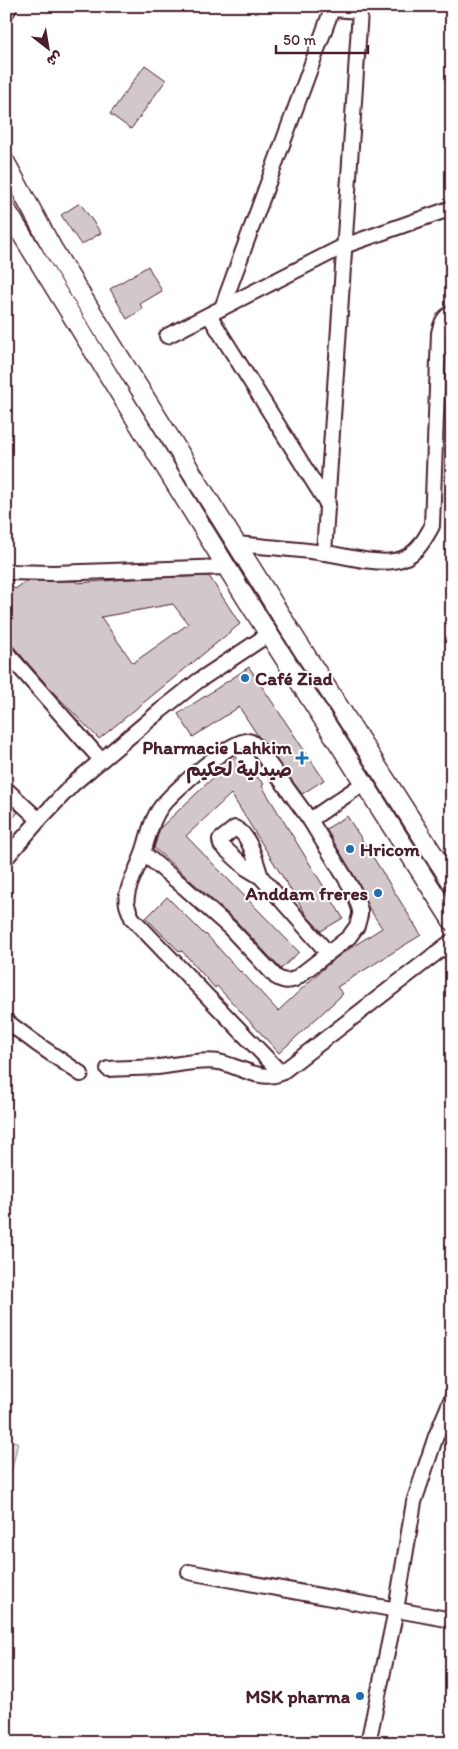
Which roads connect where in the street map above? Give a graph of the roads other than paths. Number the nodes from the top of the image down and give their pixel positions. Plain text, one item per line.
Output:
1 (10, 6) edge
2 (6, 13) edge
3 (6, 163) edge
4 (452, 208) edge
5 (6, 210) edge
6 (452, 221) edge
7 (344, 246) junction
8 (222, 308) junction
9 (452, 313) edge
10 (209, 315) junction
11 (167, 336) dead end
12 (328, 505) junction
13 (237, 544) junction
14 (324, 553) junction
15 (227, 567) junction
16 (6, 572) edge
17 (269, 634) junction
18 (6, 652) edge
19 (101, 760) junction
20 (364, 783) junction
21 (6, 788) edge
22 (39, 820) junction
23 (310, 820) junction
24 (144, 853) junction
25 (6, 858) edge
26 (261, 877) dead end
27 (452, 883) edge
28 (452, 921) edge
29 (452, 941) edge
30 (328, 953) junction
31 (6, 1021) edge
32 (108, 1069) dead end
33 (281, 1073) junction
34 (82, 1074) dead end
35 (452, 1398) edge
36 (449, 1413) edge
37 (188, 1572) dead end
38 (396, 1610) junction
39 (452, 1620) edge
40 (368, 1743) edge

1 - 2 street
3 - 13 main road
4 - 6 street
4 - 7 street
5 - 15 main road
7 - 8 street
7 - 8 street
7 - 12 street
8 - 10 street
9 - 14 street
10 - 11 street
10 - 12 street
12 - 14 street
13 - 14 street
13 - 27 main road
15 - 16 street
15 - 17 main road
17 - 19 street
17 - 20 main road
18 - 19 street
19 - 22 street
20 - 23 street
20 - 28 main road
21 - 22 street
22 - 25 street
23 - 24 street
23 - 30 street
24 - 30 street
24 - 33 street
26 - 30 street
29 - 33 street
31 - 34 street
32 - 33 street
35 - 36 street
36 - 38 street
37 - 38 street
38 - 39 street
38 - 40 street

